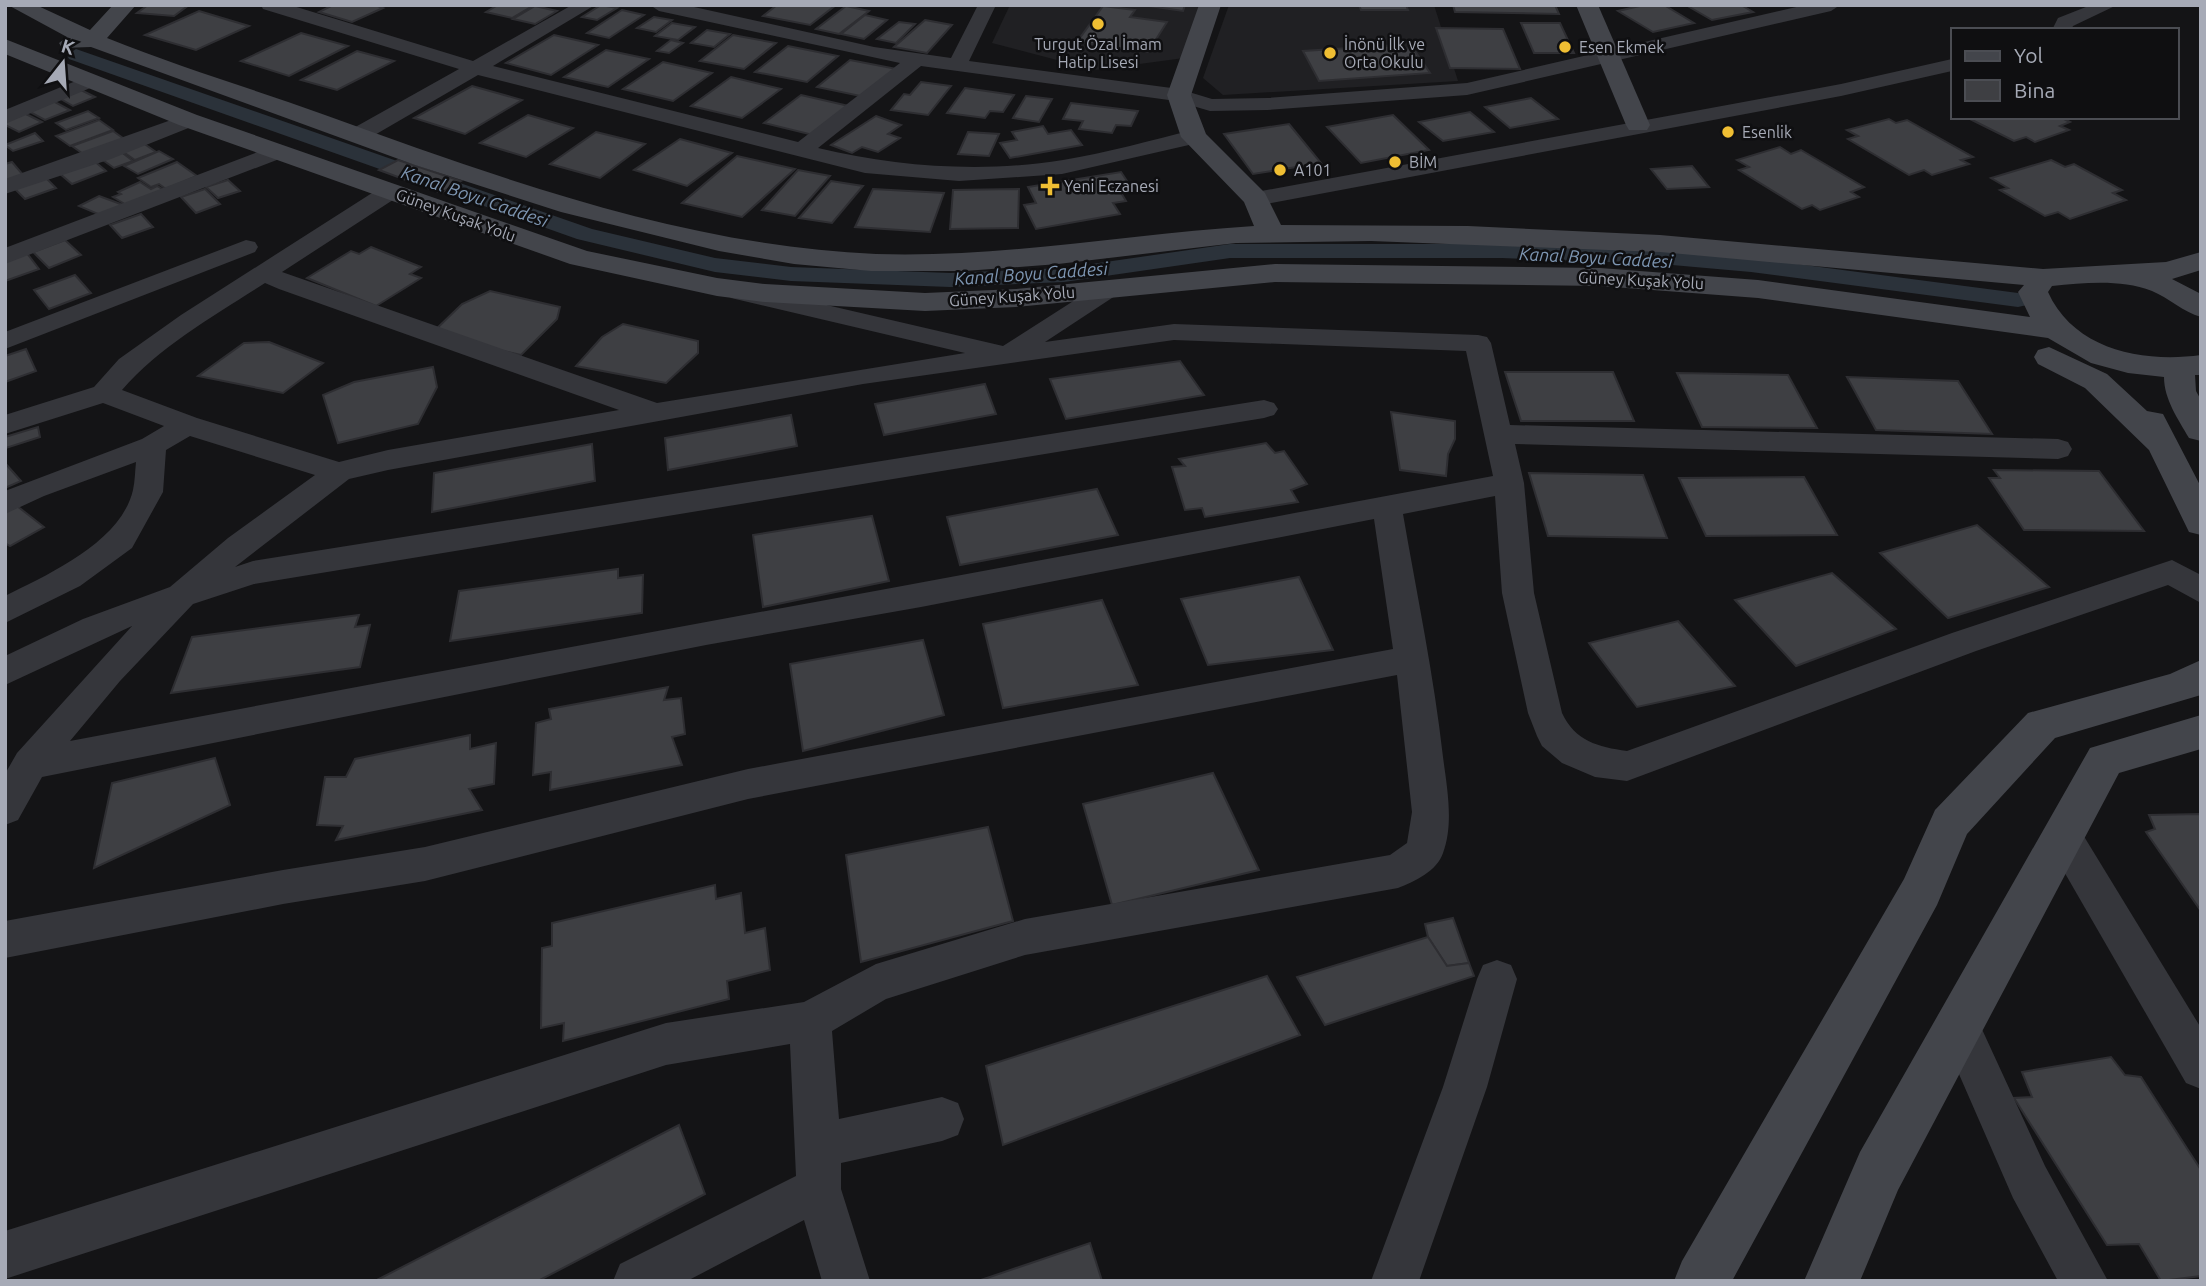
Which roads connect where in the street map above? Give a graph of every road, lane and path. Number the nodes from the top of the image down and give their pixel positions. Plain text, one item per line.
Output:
1 (125, 5) edge
2 (270, 5) edge
3 (586, 5) edge
4 (659, 5) edge
5 (987, 5) edge
6 (1210, 5) edge
7 (1587, 5) edge
8 (1831, 5) edge
9 (2108, 5) edge
10 (16, 10) edge
11 (75, 12) edge
12 (2062, 28) edge
13 (93, 40) junction
14 (5, 44) edge
15 (1612, 54) junction
16 (918, 60) junction
17 (40, 61) junction
18 (957, 65) junction
19 (1951, 65) edge
20 (479, 69) junction
21 (88, 82) junction
22 (1179, 95) junction
23 (5, 117) edge
24 (188, 120) junction
25 (1638, 125) junction
26 (358, 135) junction
27 (1194, 137) junction
28 (803, 149) junction
29 (279, 151) junction
30 (5, 187) edge
31 (391, 191) junction
32 (1256, 199) junction
33 (1271, 233) junction
34 (246, 247) dead end
35 (5, 257) edge
36 (2201, 260) edge
37 (263, 272) junction
38 (2118, 272) junction
39 (2043, 278) junction
40 (717, 287) junction
41 (1109, 289) junction
42 (2201, 308) edge
43 (1931, 312) junction
44 (2056, 330) junction
45 (5, 341) edge
46 (2098, 354) junction
47 (1007, 355) junction
48 (2190, 367) edge
49 (104, 393) junction
50 (1264, 409) dead end
51 (657, 414) junction
52 (5, 425) edge
53 (187, 425) junction
54 (2201, 430) edge
55 (1498, 433) junction
56 (2162, 444) junction
57 (152, 446) junction
58 (2058, 449) dead end
59 (339, 472) junction
60 (1509, 483) junction
61 (5, 504) edge
62 (1387, 506) junction
63 (2201, 523) edge
64 (2201, 591) edge
65 (182, 595) junction
66 (5, 611) edge
67 (1412, 659) junction
68 (5, 672) edge
69 (2201, 675) edge
70 (2201, 732) edge
71 (30, 764) junction
72 (5, 808) edge
73 (2064, 837) junction
74 (5, 940) edge
75 (1497, 979) dead end
76 (810, 1021) junction
77 (1959, 1026) junction
78 (2201, 1068) edge
79 (942, 1119) dead end
80 (819, 1168) junction
81 (5, 1255) edge
82 (637, 1281) edge
83 (846, 1281) edge
84 (1395, 1281) edge
85 (1702, 1281) edge
86 (1832, 1281) edge
87 (2084, 1281) edge

1 - 13 main road
2 - 20 street
3 - 20 street
4 - 16 street
5 - 18 street
6 - 22 main road
7 - 15 main road
8 - 15 street
9 - 12 street
10 - 11 main road, Güney Kuşak Yolu
11 - 13 main road, Güney Kuşak Yolu
11 - 14 main road
13 - 17 main road
13 - 26 main road, Güney Kuşak Yolu
14 - 17 main road, Güney Kuşak Yolu
15 - 22 street
15 - 25 main road
16 - 18 street
16 - 28 street
17 - 21 main road, Güney Kuşak Yolu
18 - 22 street
19 - 25 street
20 - 26 street
20 - 28 street
21 - 23 street
21 - 24 main road, Güney Kuşak Yolu
22 - 27 main road
24 - 29 main road, Güney Kuşak Yolu
24 - 30 street
25 - 32 street
26 - 33 main road, Güney Kuşak Yolu
27 - 28 street
27 - 32 main road
29 - 31 main road, Güney Kuşak Yolu
29 - 35 street
31 - 37 street
31 - 40 main road, Güney Kuşak Yolu
32 - 33 main road
33 - 39 main road, Güney Kuşak Yolu
34 - 45 street
36 - 38 main road
37 - 49 street
37 - 51 street
38 - 39 main road, Güney Kuşak Yolu
38 - 42 main road
39 - 44 main road
40 - 41 main road, Güney Kuşak Yolu
40 - 47 street
41 - 43 main road, Güney Kuşak Yolu
41 - 47 street
43 - 44 main road, Güney Kuşak Yolu
43 - 56 main road
44 - 46 main road
46 - 48 main road
46 - 56 main road
47 - 51 street
47 - 55 street
48 - 54 main road
49 - 52 street
49 - 53 street
50 - 65 street
51 - 59 street
53 - 57 street
53 - 59 street
55 - 58 street
55 - 60 street
56 - 63 main road
57 - 61 street
57 - 66 street
59 - 65 street
60 - 62 street
60 - 64 street
62 - 67 street
62 - 71 street
65 - 68 street
65 - 71 street
67 - 74 street
67 - 76 street
69 - 85 main road
70 - 73 main road
71 - 72 street
73 - 77 main road
73 - 78 street
75 - 84 street
76 - 80 street
76 - 81 street
77 - 86 main road
77 - 87 street
79 - 80 street
80 - 82 street
80 - 83 street

